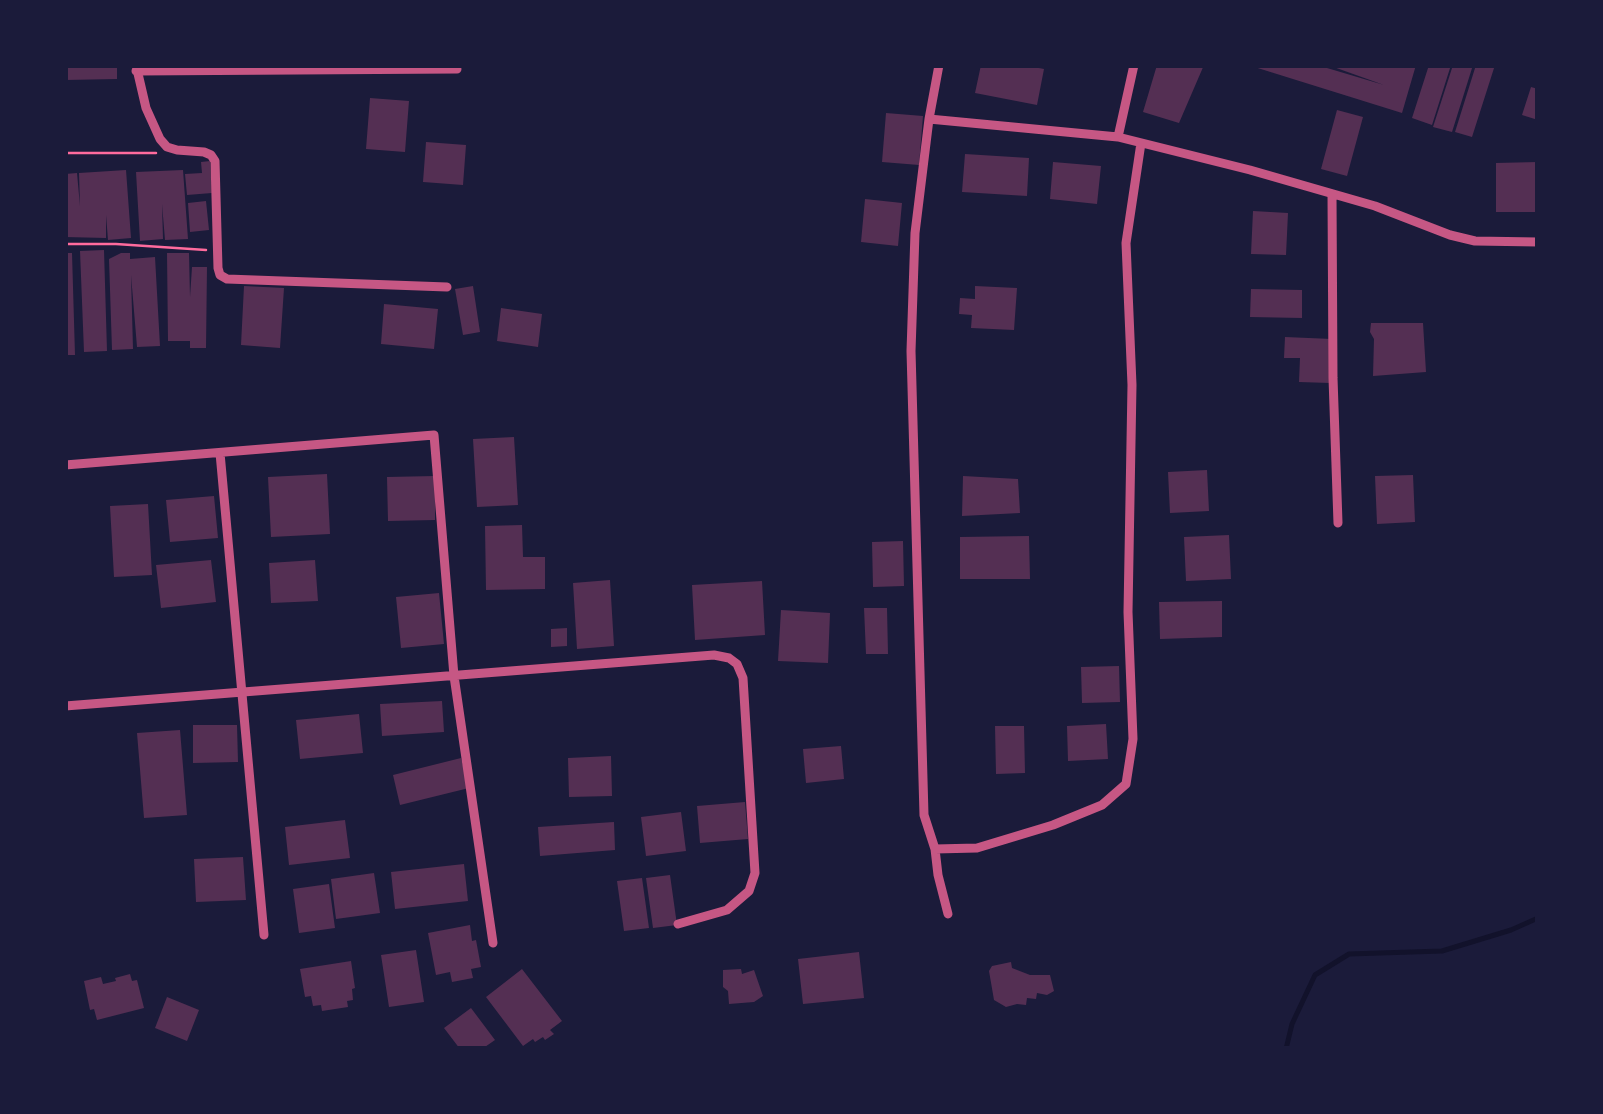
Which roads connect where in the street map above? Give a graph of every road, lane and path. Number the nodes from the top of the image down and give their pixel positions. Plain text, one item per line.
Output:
1 (940, 65) edge
2 (1134, 65) edge
3 (136, 68) edge
4 (457, 69) dead end
5 (929, 120) junction
6 (1118, 137) junction
7 (1141, 143) junction
8 (166, 146) junction
9 (65, 154) edge
10 (1332, 194) junction
11 (1538, 242) edge
12 (65, 244) edge
13 (218, 250) junction
14 (447, 287) dead end
15 (220, 452) junction
16 (65, 465) edge
17 (1338, 523) dead end
18 (454, 676) junction
19 (241, 693) junction
20 (65, 706) edge
21 (935, 850) junction
22 (948, 914) dead end
23 (678, 924) dead end
24 (264, 935) dead end
25 (493, 943) dead end

1 - 5 street
2 - 6 street
3 - 4 street
3 - 8 street
5 - 6 street
5 - 21 street
6 - 7 street
7 - 10 street
7 - 21 street
8 - 9 path
8 - 13 street
10 - 11 street
10 - 17 street
12 - 13 path
13 - 14 street
15 - 16 street
15 - 18 street
15 - 19 street
18 - 19 street
18 - 23 street
18 - 25 street
19 - 20 street
19 - 24 street
21 - 22 street

